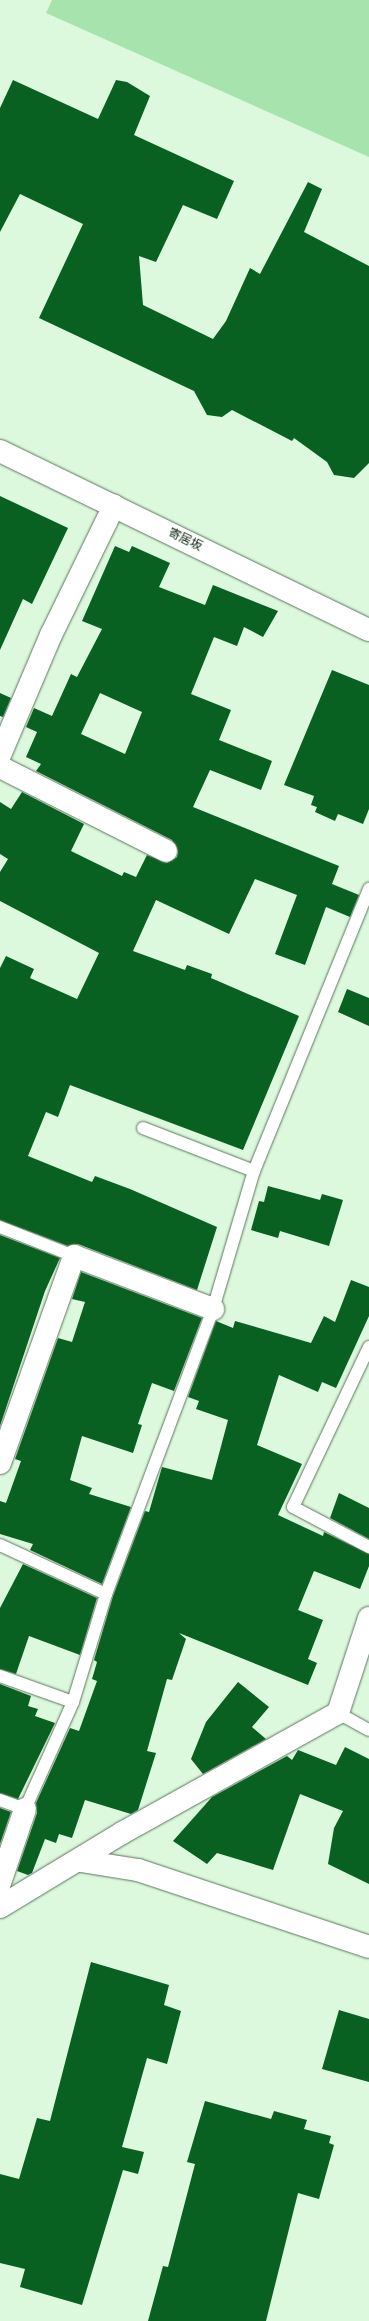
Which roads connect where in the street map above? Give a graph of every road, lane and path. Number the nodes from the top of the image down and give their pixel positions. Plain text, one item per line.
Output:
1 (0, 451) edge
2 (114, 506) junction
3 (369, 630) edge
4 (0, 755) edge
5 (0, 767) edge
6 (166, 851) dead end
7 (369, 889) edge
8 (143, 1128) dead end
9 (254, 1171) junction
10 (0, 1226) edge
11 (74, 1256) junction
12 (212, 1309) junction
13 (369, 1347) edge
14 (0, 1463) edge
15 (0, 1545) edge
16 (369, 1547) edge
17 (106, 1594) junction
18 (369, 1618) edge
19 (0, 1676) edge
20 (74, 1702) junction
21 (338, 1713) junction
22 (369, 1730) edge
23 (0, 1800) edge
24 (25, 1809) junction
25 (81, 1861) junction
26 (0, 1882) edge
27 (0, 1907) edge
28 (369, 1947) edge

1 - 2 street, 寄居坂
2 - 3 street, 寄居坂
2 - 4 street
5 - 6 street
7 - 9 lane
8 - 9 lane
9 - 12 lane
10 - 11 lane
11 - 12 street
11 - 14 street
12 - 17 lane
13 - 16 lane
15 - 17 lane
17 - 20 lane
18 - 21 street
19 - 20 lane
20 - 24 lane
21 - 22 lane
21 - 25 street
23 - 24 lane
24 - 26 street
25 - 27 street
25 - 28 street

